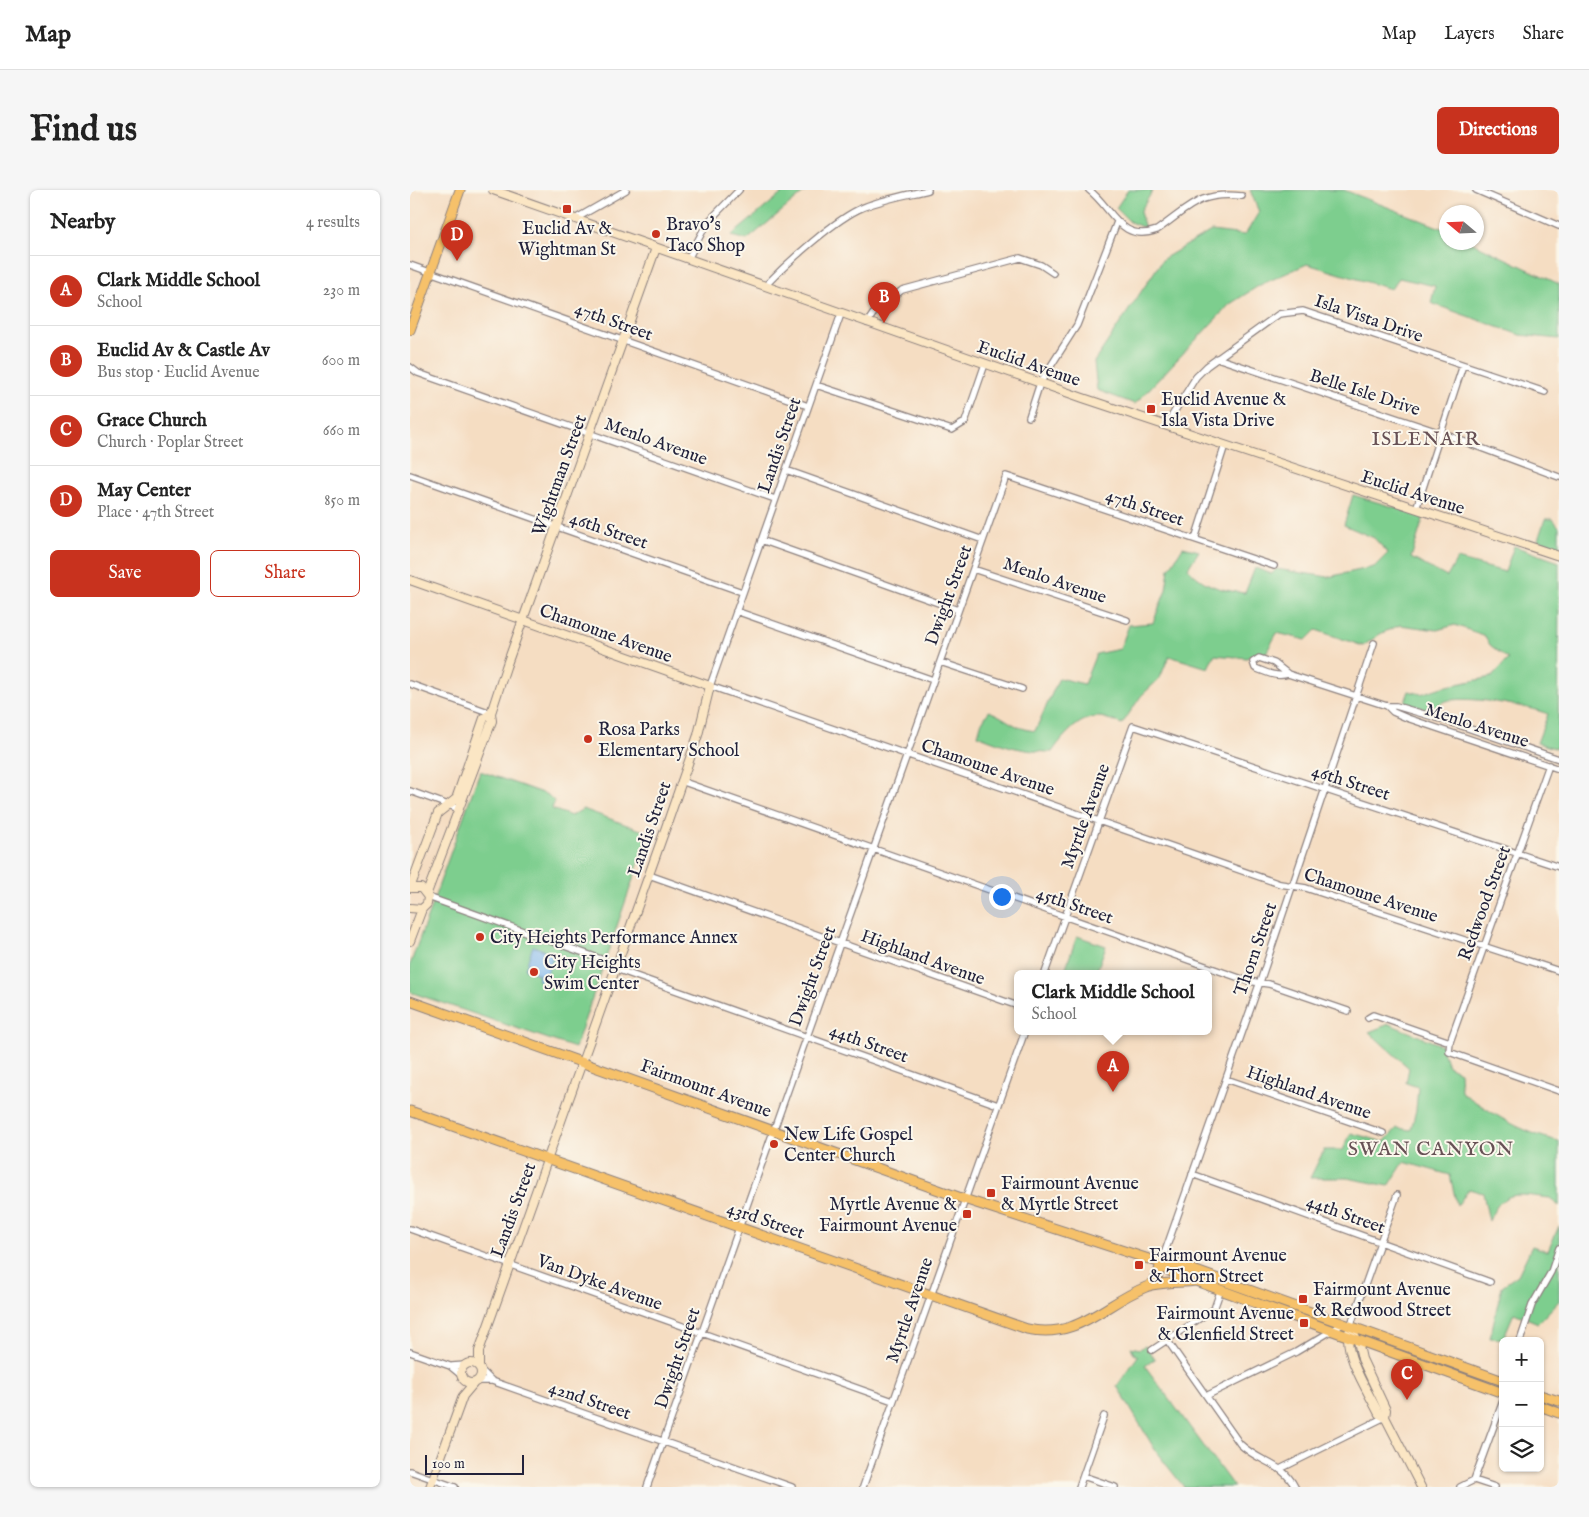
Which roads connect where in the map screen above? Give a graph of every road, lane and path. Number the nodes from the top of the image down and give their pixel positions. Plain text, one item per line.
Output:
1 (460, 190) edge
2 (494, 190) edge
3 (626, 190) edge
4 (739, 190) edge
5 (928, 190) edge
6 (1089, 190) edge
7 (1476, 190) edge
8 (1242, 196) dead end
9 (575, 219) junction
10 (1116, 222) junction
11 (1559, 226) edge
12 (656, 248) junction
13 (688, 259) junction
14 (410, 265) edge
15 (431, 272) junction
16 (1053, 273) dead end
17 (765, 286) junction
18 (841, 314) junction
19 (867, 323) junction
20 (410, 330) edge
21 (623, 340) junction
22 (1217, 358) junction
23 (985, 364) junction
24 (1463, 365) junction
25 (411, 370) edge
26 (1040, 383) junction
27 (816, 385) junction
28 (1546, 392) dead end
29 (808, 406) junction
30 (1028, 417) dead end
31 (1166, 425) junction
32 (1441, 433) junction
33 (590, 434) junction
34 (1225, 445) junction
35 (786, 470) junction
36 (410, 475) edge
37 (1006, 476) joint
38 (1559, 476) edge
39 (776, 499) junction
40 (1416, 509) junction
41 (556, 527) junction
42 (1194, 539) junction
43 (761, 540) junction
44 (983, 540) junction
45 (1559, 556) edge
46 (1274, 566) dead end
47 (973, 569) junction
48 (410, 580) edge
49 (742, 592) junction
50 (958, 610) junction
51 (736, 611) junction
52 (523, 620) junction
53 (1127, 620) dead end
54 (1374, 643) dead end
55 (940, 662) junction
56 (1288, 674) junction
57 (934, 680) junction
58 (410, 684) edge
59 (710, 686) junction
60 (1022, 690) dead end
61 (1356, 696) junction
62 (1387, 706) junction
63 (491, 712) junction
64 (1133, 726) joint
65 (907, 756) junction
66 (1559, 759) edge
67 (1549, 765) junction
68 (1559, 769) edge
69 (681, 781) junction
70 (1325, 790) junction
71 (410, 791) edge
72 (450, 805) junction
73 (459, 808) junction
74 (1099, 821) junction
75 (873, 849) junction
76 (1518, 854) junction
77 (1559, 867) edge
78 (649, 875) junction
79 (1293, 885) junction
80 (410, 888) edge
81 (427, 895) junction
82 (410, 908) edge
83 (422, 909) junction
84 (1065, 917) junction
85 (410, 941) edge
86 (840, 943) junction
87 (1485, 947) junction
88 (616, 969) junction
89 (1046, 970) edge
90 (1559, 971) edge
91 (1260, 982) junction
92 (410, 1001) edge
93 (1014, 1005) edge
94 (1348, 1011) dead end
95 (1368, 1018) dead end
96 (1023, 1035) edge
97 (806, 1037) junction
98 (1450, 1042) junction
99 (583, 1062) junction
100 (1226, 1080) junction
101 (1559, 1091) edge
102 (998, 1105) junction
103 (410, 1111) edge
104 (773, 1130) junction
105 (1383, 1133) dead end
106 (547, 1159) junction
107 (1192, 1174) junction
108 (1397, 1195) dead end
109 (964, 1199) junction
110 (739, 1227) junction
111 (410, 1229) edge
112 (1380, 1242) junction
113 (1559, 1248) edge
114 (1161, 1263) junction
115 (509, 1265) junction
116 (1196, 1281) junction
117 (1490, 1282) dead end
118 (1149, 1286) junction
119 (1221, 1289) junction
120 (931, 1295) junction
121 (1347, 1329) junction
122 (1332, 1330) junction
123 (701, 1334) junction
124 (1521, 1337) edge
125 (1168, 1340) junction
126 (1358, 1340) junction
127 (1152, 1350) dead end
128 (479, 1351) junction
129 (410, 1352) edge
130 (467, 1364) junction
131 (450, 1366) junction
132 (480, 1369) junction
133 (462, 1377) junction
134 (1499, 1380) edge
135 (492, 1381) junction
136 (475, 1382) junction
137 (1499, 1392) edge
138 (1208, 1395) junction
139 (463, 1396) junction
140 (1544, 1396) edge
141 (893, 1401) junction
142 (1559, 1401) edge
143 (1544, 1407) edge
144 (1499, 1412) edge
145 (1559, 1413) edge
146 (1104, 1416) dead end
147 (1385, 1417) junction
148 (663, 1441) junction
149 (1282, 1468) junction
150 (410, 1471) edge
151 (1082, 1476) junction
152 (1474, 1480) junction
153 (432, 1483) edge
154 (454, 1487) edge
155 (647, 1487) edge
156 (792, 1487) edge
157 (863, 1487) edge
158 (1078, 1487) edge
159 (1115, 1487) edge
160 (1295, 1487) edge
161 (1421, 1487) edge
162 (1460, 1487) edge
163 (1495, 1487) edge

1 - 15 main road
2 - 9 main road, Euclid Avenue
3 - 9 street
4 - 13 street
5 - 17 street
6 - 10 street
7 - 11 street
8 - 10 street
9 - 12 main road, Euclid Avenue
10 - 26 street
12 - 13 main road, Euclid Avenue
12 - 21 main road, Wightman Street
13 - 17 main road, Euclid Avenue
14 - 15 street, 47th Street
15 - 20 main road
15 - 21 street, 47th Street
16 - 19 street
17 - 18 main road, Euclid Avenue
18 - 19 main road, Euclid Avenue
18 - 27 street, Landis Street
19 - 23 main road, Euclid Avenue
21 - 29 street, 47th Street
21 - 33 main road, Wightman Street
22 - 24 street, Isla Vista Drive
22 - 31 street, Isla Vista Drive
22 - 32 street, Belle Isle Drive
23 - 26 main road, Euclid Avenue
23 - 27 street
24 - 28 street, Isla Vista Drive
24 - 32 street
25 - 33 street, Menlo Avenue
26 - 30 street
26 - 31 main road, Euclid Avenue
27 - 29 street, Landis Street
29 - 35 street, Landis Street
31 - 34 main road, Euclid Avenue
32 - 38 street, Belle Isle Drive
32 - 40 street
33 - 39 street, Menlo Avenue
33 - 41 main road, Wightman Street
34 - 40 main road, Euclid Avenue
34 - 42 street
35 - 39 street, Landis Street
35 - 44 street
36 - 41 street, 46th Street
37 - 42 street, 47th Street
37 - 44 street, Dwight Street
39 - 43 street, Landis Street
40 - 45 main road, Euclid Avenue
41 - 49 street, 46th Street
41 - 52 main road, Wightman Street
42 - 46 street, 47th Street
43 - 49 street, Landis Street
43 - 50 street
44 - 47 street, Dwight Street
47 - 50 street, Dwight Street
47 - 53 street, Menlo Avenue
48 - 52 main road, Chamoune Avenue
49 - 51 street, Landis Street
50 - 55 street, Dwight Street
51 - 57 street
51 - 59 street, Landis Street
52 - 59 main road, Chamoune Avenue
52 - 63 main road, Wightman Street
54 - 61 street, Thorn Street
55 - 57 street, Dwight Street
55 - 60 street
56 - 56 street, Menlo Avenue
56 - 61 street, Menlo Avenue
57 - 65 street, Dwight Street
58 - 63 street
59 - 65 street, Chamoune Avenue
59 - 69 main road, Landis Street
61 - 62 street, Menlo Avenue
61 - 70 street, Thorn Street
62 - 66 street, Menlo Avenue
62 - 67 street, Menlo Avenue
63 - 72 main road, Wightman Street
63 - 73 main road, Wightman Street
64 - 70 street, 46th Street
64 - 74 street, Myrtle Avenue
65 - 74 street, Chamoune Avenue
65 - 75 street, Dwight Street
67 - 68 street, Menlo Avenue
67 - 76 street, Redwood Street
69 - 75 street, 45th Street
69 - 78 main road, Landis Street
70 - 76 street, 46th Street
70 - 79 street, Thorn Street
71 - 72 street
72 - 73 street
72 - 80 main road, Wightman Street
73 - 81 main road, Wightman Street
74 - 79 street, Chamoune Avenue
74 - 84 street, Myrtle Avenue
75 - 84 street, 45th Street
75 - 86 street, Dwight Street
76 - 77 street, 46th Street
76 - 87 street, Redwood Street
78 - 86 street, Highland Avenue
78 - 88 main road, Landis Street
79 - 87 street, Chamoune Avenue
79 - 91 street, Thorn Street
80 - 81 main road, Wightman Street
81 - 83 main road, Wightman Street
81 - 88 street, 44th Street
82 - 83 main road
83 - 85 main road, Wightman Street
84 - 89 street, Myrtle Avenue
84 - 91 street, 45th Street
86 - 93 street, Highland Avenue
86 - 97 street, Dwight Street
87 - 90 street, Chamoune Avenue
87 - 98 street, Redwood Street
88 - 97 street, 44th Street
88 - 99 main road, Landis Street
91 - 94 street, 45th Street
91 - 100 street, Thorn Street
92 - 99 main road, Fairmount Avenue
95 - 98 street
96 - 102 street, Myrtle Avenue
97 - 102 street, 44th Street
97 - 104 street, Dwight Street
98 - 101 street, Redwood Street
99 - 104 main road, Fairmount Avenue
99 - 106 main road, Landis Street
100 - 105 street, Highland Avenue
100 - 107 street, Thorn Street
102 - 109 street, Myrtle Avenue
103 - 106 main road, 43rd Street
104 - 109 main road, Fairmount Avenue
104 - 110 street, Dwight Street
106 - 110 main road, 43rd Street
106 - 115 main road, Landis Street
107 - 112 street, 44th Street
107 - 114 street, Thorn Street
108 - 112 street
109 - 114 main road, Fairmount Avenue
109 - 120 street, Myrtle Avenue
110 - 120 main road, 43rd Street
110 - 123 street, Dwight Street
111 - 115 street, Van Dyke Avenue
112 - 117 street, 44th Street
112 - 121 street
113 - 124 street
114 - 116 main road, Fairmount Avenue
114 - 118 main road
114 - 121 main road, Fairmount Avenue
115 - 123 street, Van Dyke Avenue
115 - 128 main road, Landis Street
116 - 118 main road, 43rd Street
116 - 119 main road, Fairmount Avenue
118 - 120 main road, 43rd Street
119 - 122 main road, Fairmount Avenue
119 - 125 street
120 - 141 street, Myrtle Avenue
121 - 122 main road, Fairmount Avenue
121 - 126 main road, Fairmount Avenue
121 - 134 main road, Fairmount Avenue
121 - 147 main road
122 - 138 street
123 - 141 street, Van Dyke Avenue
123 - 148 street, Dwight Street
125 - 127 street
125 - 138 street
126 - 137 main road, Fairmount Avenue
126 - 147 main road
128 - 130 main road, Landis Street
128 - 132 main road, Landis Street
129 - 131 street
130 - 131 street
130 - 132 main road
130 - 133 main road
131 - 133 street
132 - 135 street, 42nd Street
132 - 136 main road
133 - 136 main road
133 - 139 main road
135 - 136 street, 42nd Street
135 - 148 street, 42nd Street
136 - 139 main road
138 - 149 street
139 - 153 main road
140 - 142 main road
141 - 157 street, Myrtle Avenue
143 - 145 main road
144 - 152 street
146 - 151 street
147 - 149 street
147 - 161 main road
148 - 155 street, Dwight Street
148 - 156 street, 42nd Street
149 - 160 street
150 - 153 street
151 - 158 street
151 - 159 street
152 - 162 street
152 - 163 street
153 - 154 street

